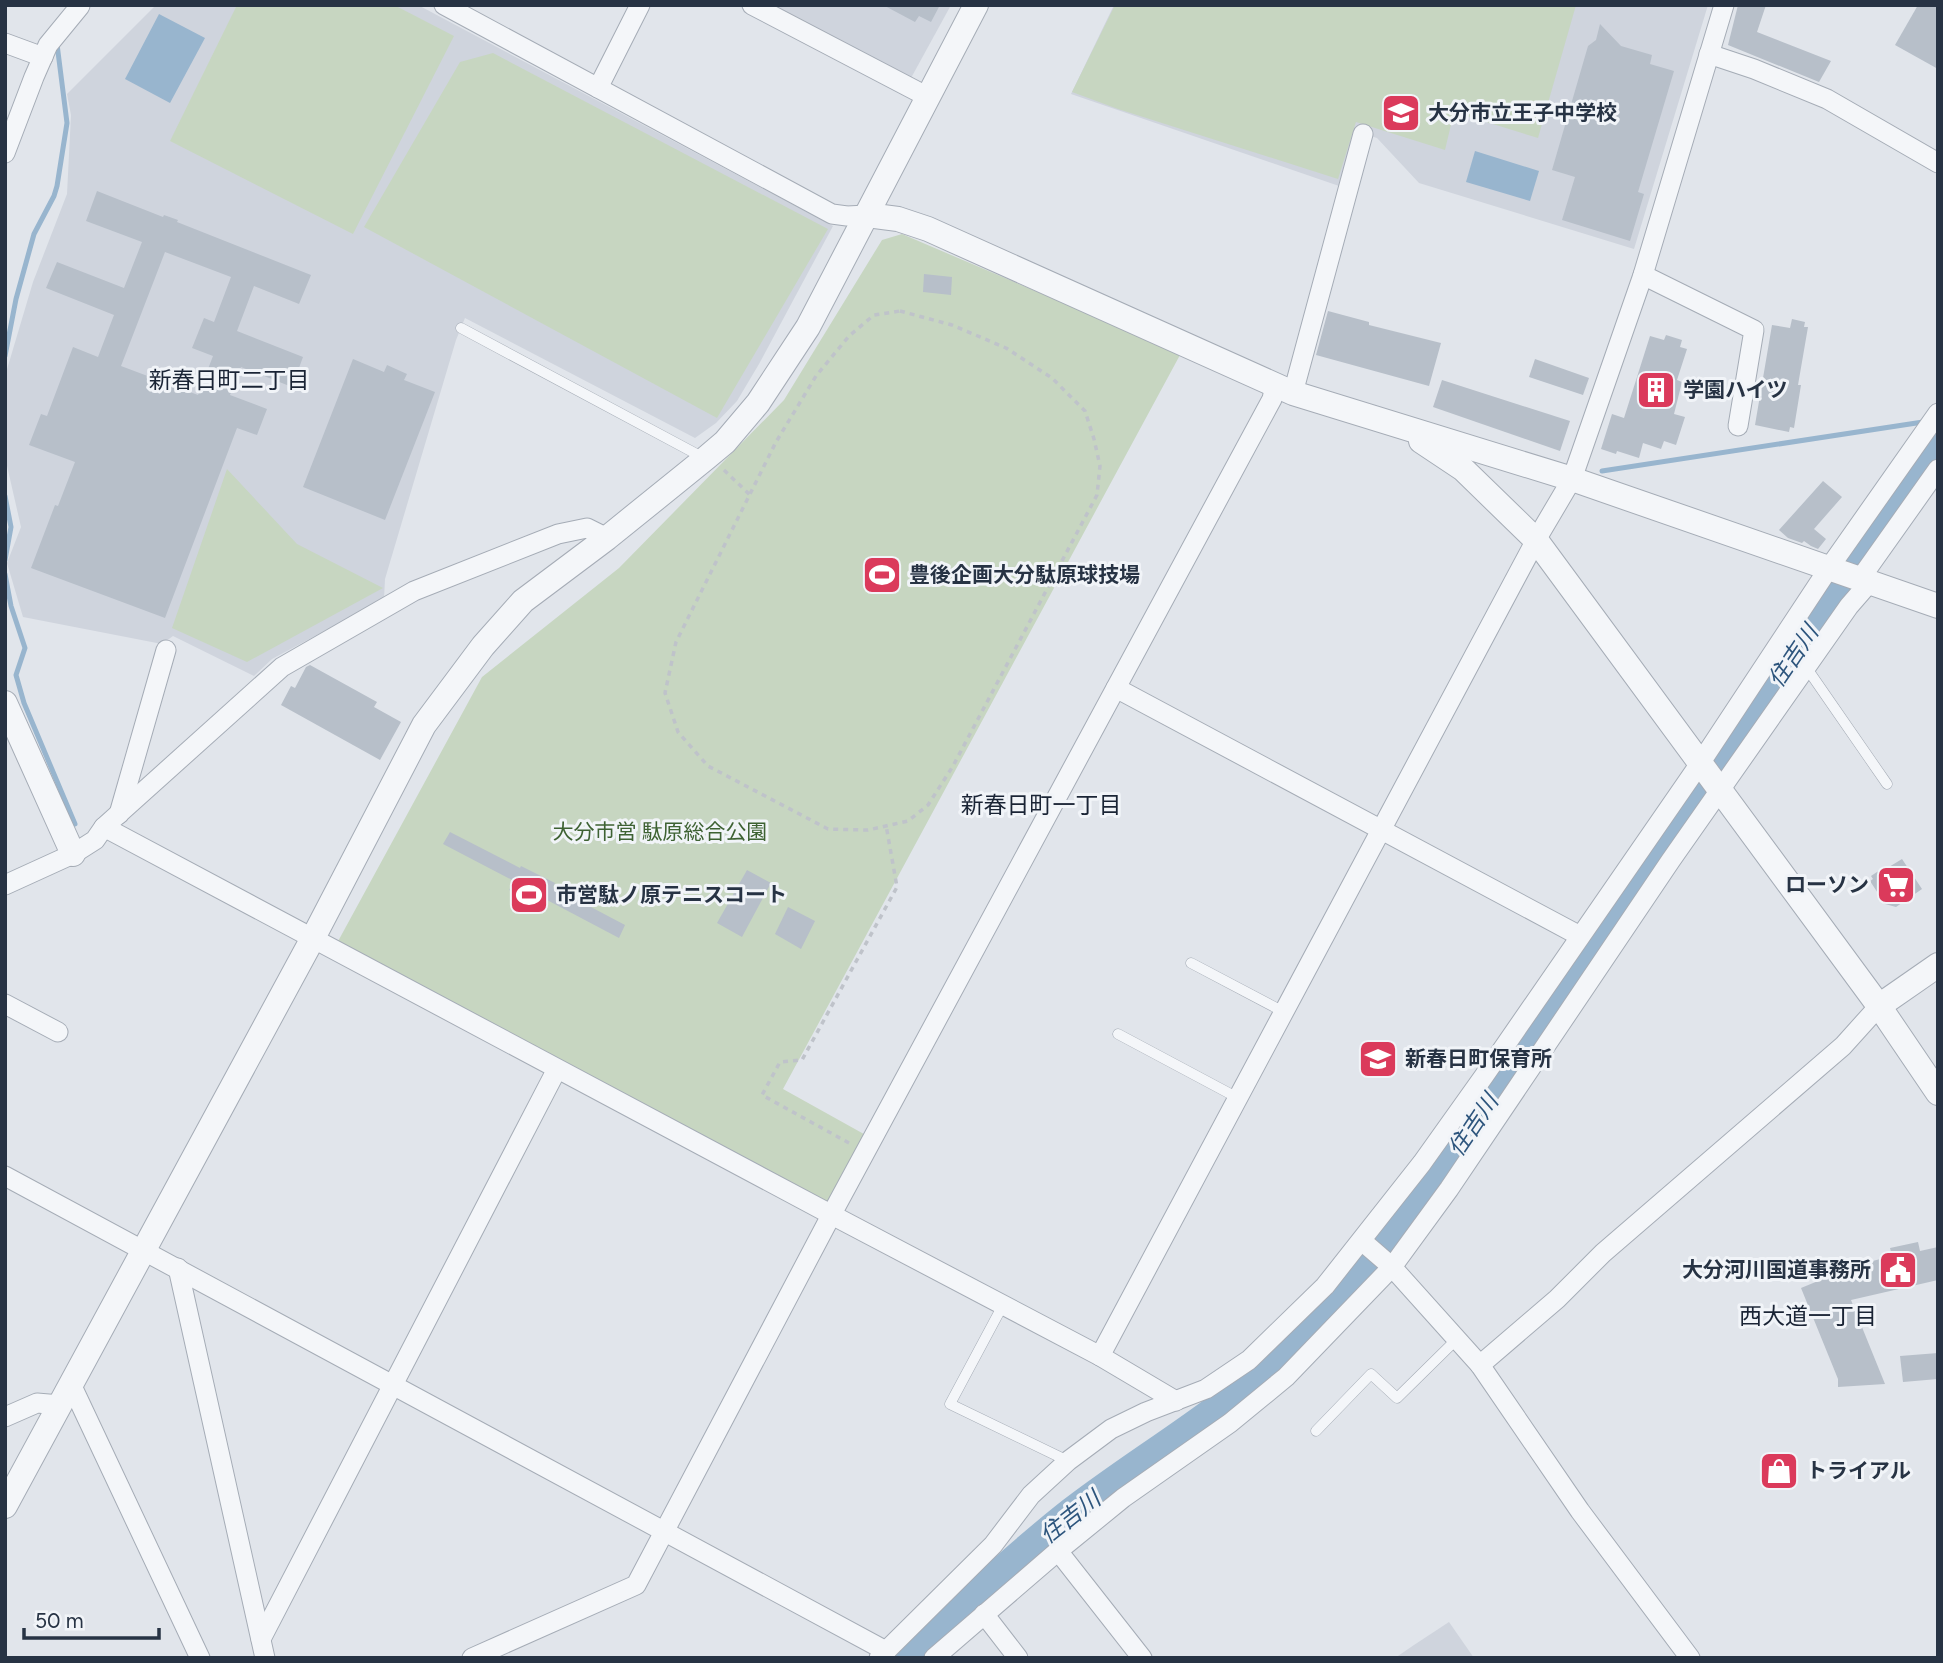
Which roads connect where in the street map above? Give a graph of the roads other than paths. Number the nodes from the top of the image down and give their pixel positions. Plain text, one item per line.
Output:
1 (444, 5) edge
2 (640, 5) edge
3 (751, 5) edge
4 (976, 5) edge
5 (1724, 5) edge
6 (80, 6) edge
7 (5, 43) edge
8 (1709, 54) junction
9 (43, 57) junction
10 (598, 88) junction
11 (928, 97) junction
12 (1363, 134) dead end
13 (5, 153) edge
14 (1938, 163) edge
15 (867, 215) junction
16 (1643, 275) junction
17 (461, 327) dead end
18 (1284, 389) junction
19 (1347, 411) junction
20 (1938, 413) edge
21 (1738, 426) dead end
22 (715, 464) junction
23 (1938, 469) edge
24 (1572, 479) junction
25 (607, 538) junction
26 (1536, 540) junction
27 (1829, 568) junction
28 (1865, 581) junction
29 (1938, 606) edge
30 (166, 650) dead end
31 (1806, 666) junction
32 (1116, 688) junction
33 (5, 703) edge
34 (1701, 762) junction
35 (1886, 783) dead end
36 (1721, 790) junction
37 (119, 814) junction
38 (104, 827) junction
39 (1381, 830) junction
40 (73, 854) junction
41 (5, 885) edge
42 (1580, 936) junction
43 (313, 938) junction
44 (1191, 963) dead end
45 (1938, 965) edge
46 (5, 1004) edge
47 (1878, 1006) junction
48 (1284, 1012) junction
49 (58, 1032) dead end
50 (1118, 1034) dead end
51 (557, 1069) junction
52 (1938, 1093) edge
53 (1238, 1098) junction
54 (5, 1176) edge
55 (832, 1215) junction
56 (1364, 1243) junction
57 (144, 1250) junction
58 (1388, 1264) junction
59 (178, 1268) junction
60 (1003, 1305) junction
61 (1457, 1339) junction
62 (1100, 1356) junction
63 (1480, 1365) junction
64 (393, 1384) junction
65 (65, 1394) junction
66 (1176, 1401) junction
67 (5, 1417) edge
68 (1316, 1431) dead end
69 (1068, 1461) junction
70 (5, 1506) edge
71 (664, 1531) junction
72 (1058, 1550) junction
73 (984, 1614) junction
74 (263, 1648) edge
75 (883, 1654) edge
76 (200, 1658) edge
77 (472, 1658) edge
78 (934, 1658) edge
79 (1018, 1658) edge
80 (1142, 1658) edge
81 (1690, 1658) edge

1 - 10 street
2 - 10 street
3 - 11 street
4 - 11 street
5 - 8 street
6 - 9 street
7 - 9 street
8 - 14 street
8 - 16 street
9 - 13 street
10 - 15 street
11 - 15 street
12 - 18 street
15 - 18 street
15 - 22 street
16 - 21 street
16 - 24 street
17 - 22 lane
18 - 19 street
18 - 32 street
19 - 24 street
19 - 26 street
20 - 27 street
22 - 25 street
23 - 28 street
24 - 26 street
24 - 27 street
25 - 37 street
25 - 43 street
26 - 34 street
26 - 39 street
27 - 28 street
27 - 34 street
28 - 29 street
28 - 31 street
30 - 37 street
31 - 35 lane
31 - 36 street
32 - 39 street
32 - 55 street
33 - 40 street
34 - 36 street
34 - 42 street
36 - 47 street
36 - 58 street
37 - 38 street
38 - 40 street
38 - 43 street
39 - 42 street
39 - 48 street
40 - 41 street
42 - 56 street
43 - 51 street
43 - 57 street
44 - 48 lane
45 - 47 street
46 - 49 street
47 - 52 street
47 - 63 street
48 - 53 street
50 - 53 lane
51 - 55 street
51 - 64 street
53 - 62 street
54 - 57 street
55 - 60 street
55 - 71 street
56 - 58 street
56 - 66 street
57 - 59 street
57 - 65 street
58 - 61 street
58 - 72 street
59 - 64 street
59 - 74 street
60 - 62 street
60 - 69 lane
61 - 63 street
61 - 68 lane
62 - 66 street
63 - 81 street
64 - 71 street
64 - 74 street
65 - 67 street
65 - 70 street
65 - 76 street
66 - 69 street
69 - 75 street
71 - 75 street
71 - 77 street
72 - 73 street
72 - 80 street
73 - 78 street
73 - 79 street

